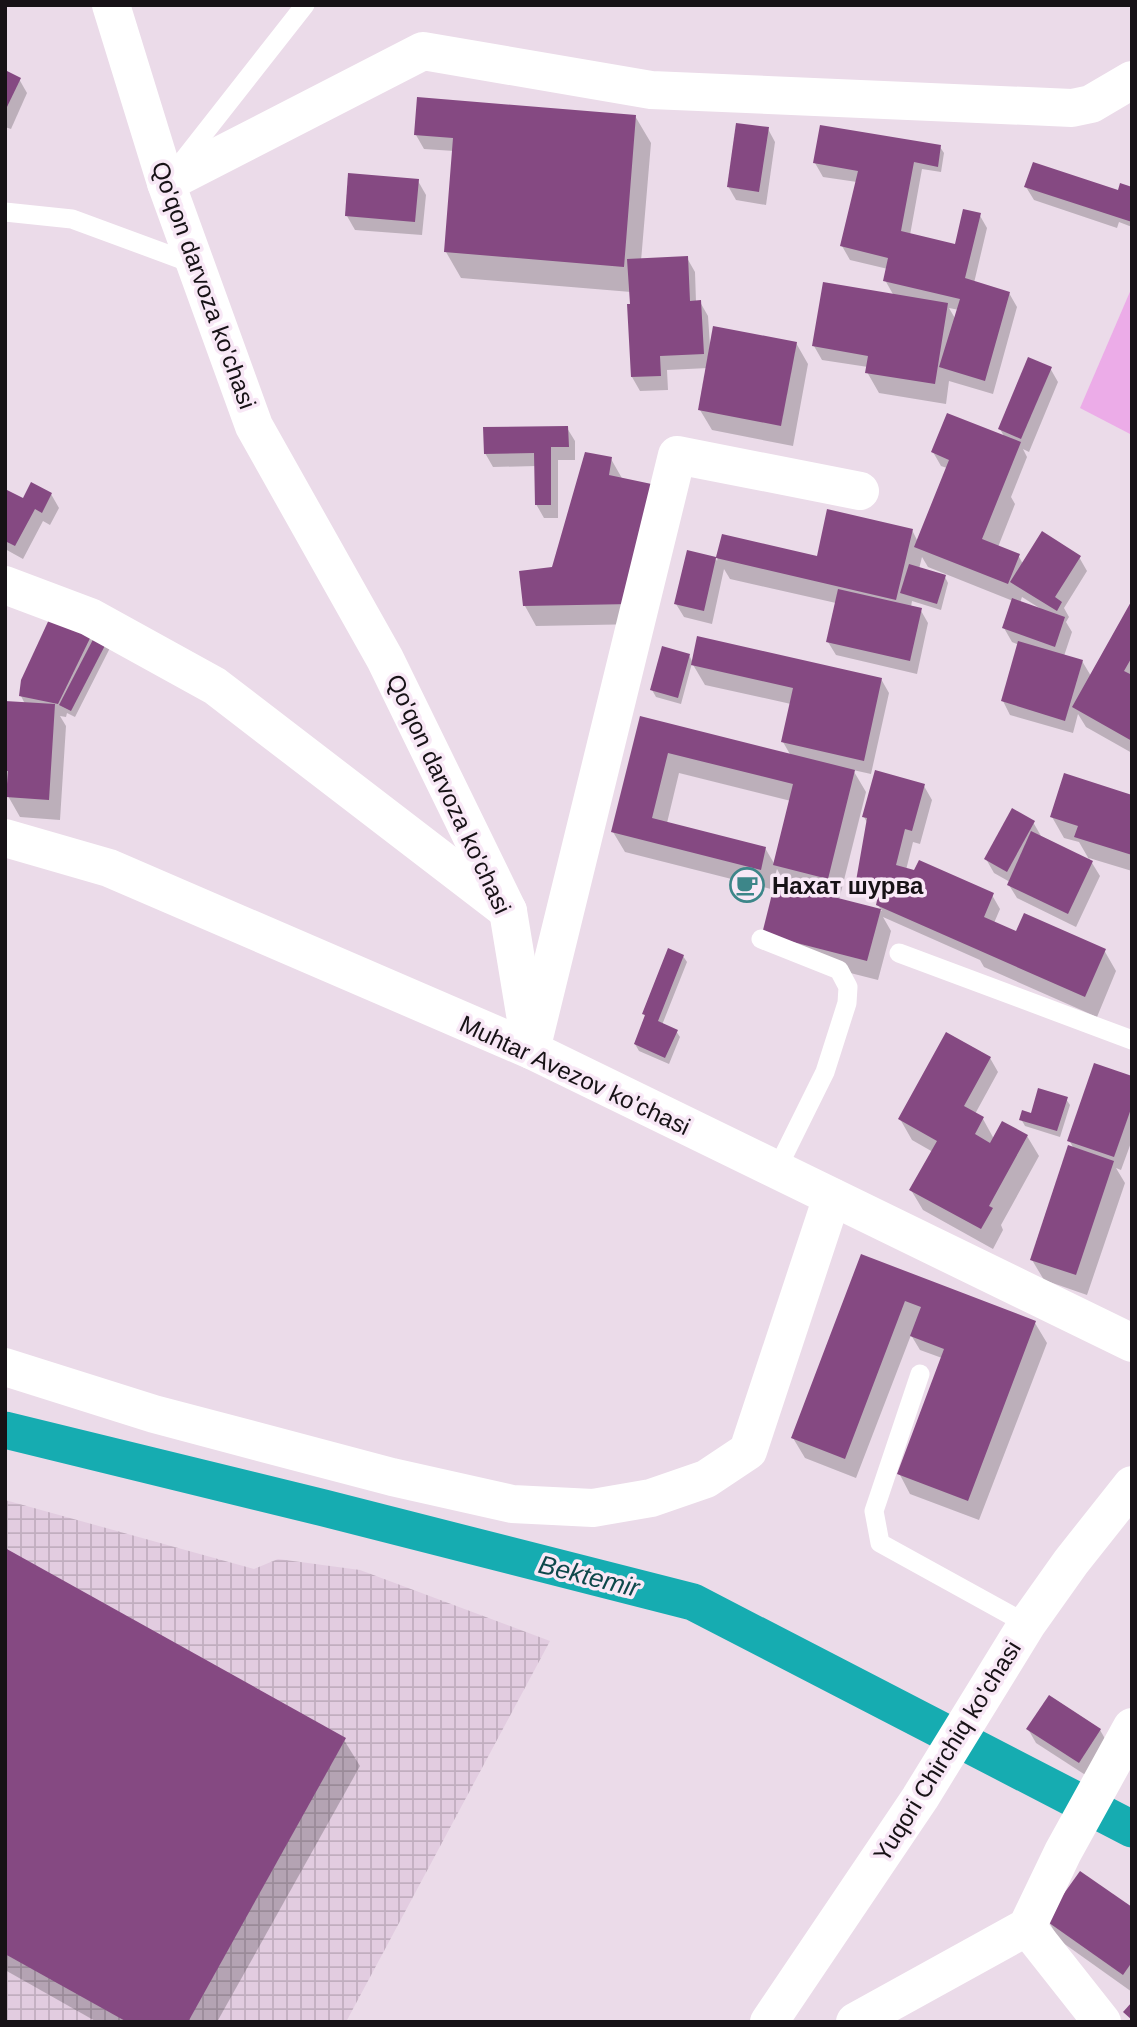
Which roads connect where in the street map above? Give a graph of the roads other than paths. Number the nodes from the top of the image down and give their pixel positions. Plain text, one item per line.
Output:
1 (111, 5) edge
2 (305, 5) edge
3 (1132, 80) edge
4 (166, 183) junction
5 (5, 212) edge
6 (195, 265) junction
7 (860, 491) dead end
8 (5, 584) edge
9 (5, 838) edge
10 (508, 911) junction
11 (761, 939) dead end
12 (898, 953) dead end
13 (1132, 1040) edge
14 (531, 1051) junction
15 (776, 1171) junction
16 (832, 1197) junction
17 (1132, 1343) edge
18 (5, 1367) edge
19 (920, 1374) dead end
20 (1132, 1485) edge
21 (1027, 1624) junction
22 (1131, 1729) edge
23 (1027, 1927) junction
24 (769, 2022) edge
25 (855, 2022) edge
26 (1102, 2022) edge

1 - 4 street, Qo'qon darvoza ko'chasi
2 - 4 lane
3 - 4 street
4 - 6 street, Qo'qon darvoza ko'chasi
5 - 6 lane
6 - 10 street, Qo'qon darvoza ko'chasi
7 - 14 street
8 - 10 street
9 - 14 street, Muhtar Avezov ko'chasi
10 - 14 street, Qo'qon darvoza ko'chasi
11 - 15 lane
12 - 13 lane
14 - 15 street, Muhtar Avezov ko'chasi
15 - 16 street, Muhtar Avezov ko'chasi
16 - 17 street, Muhtar Avezov ko'chasi
16 - 18 street
19 - 21 lane
20 - 21 street, Yuqori Chirchiq ko'chasi
21 - 24 street, Yuqori Chirchiq ko'chasi
22 - 23 street
23 - 25 street
23 - 26 street

